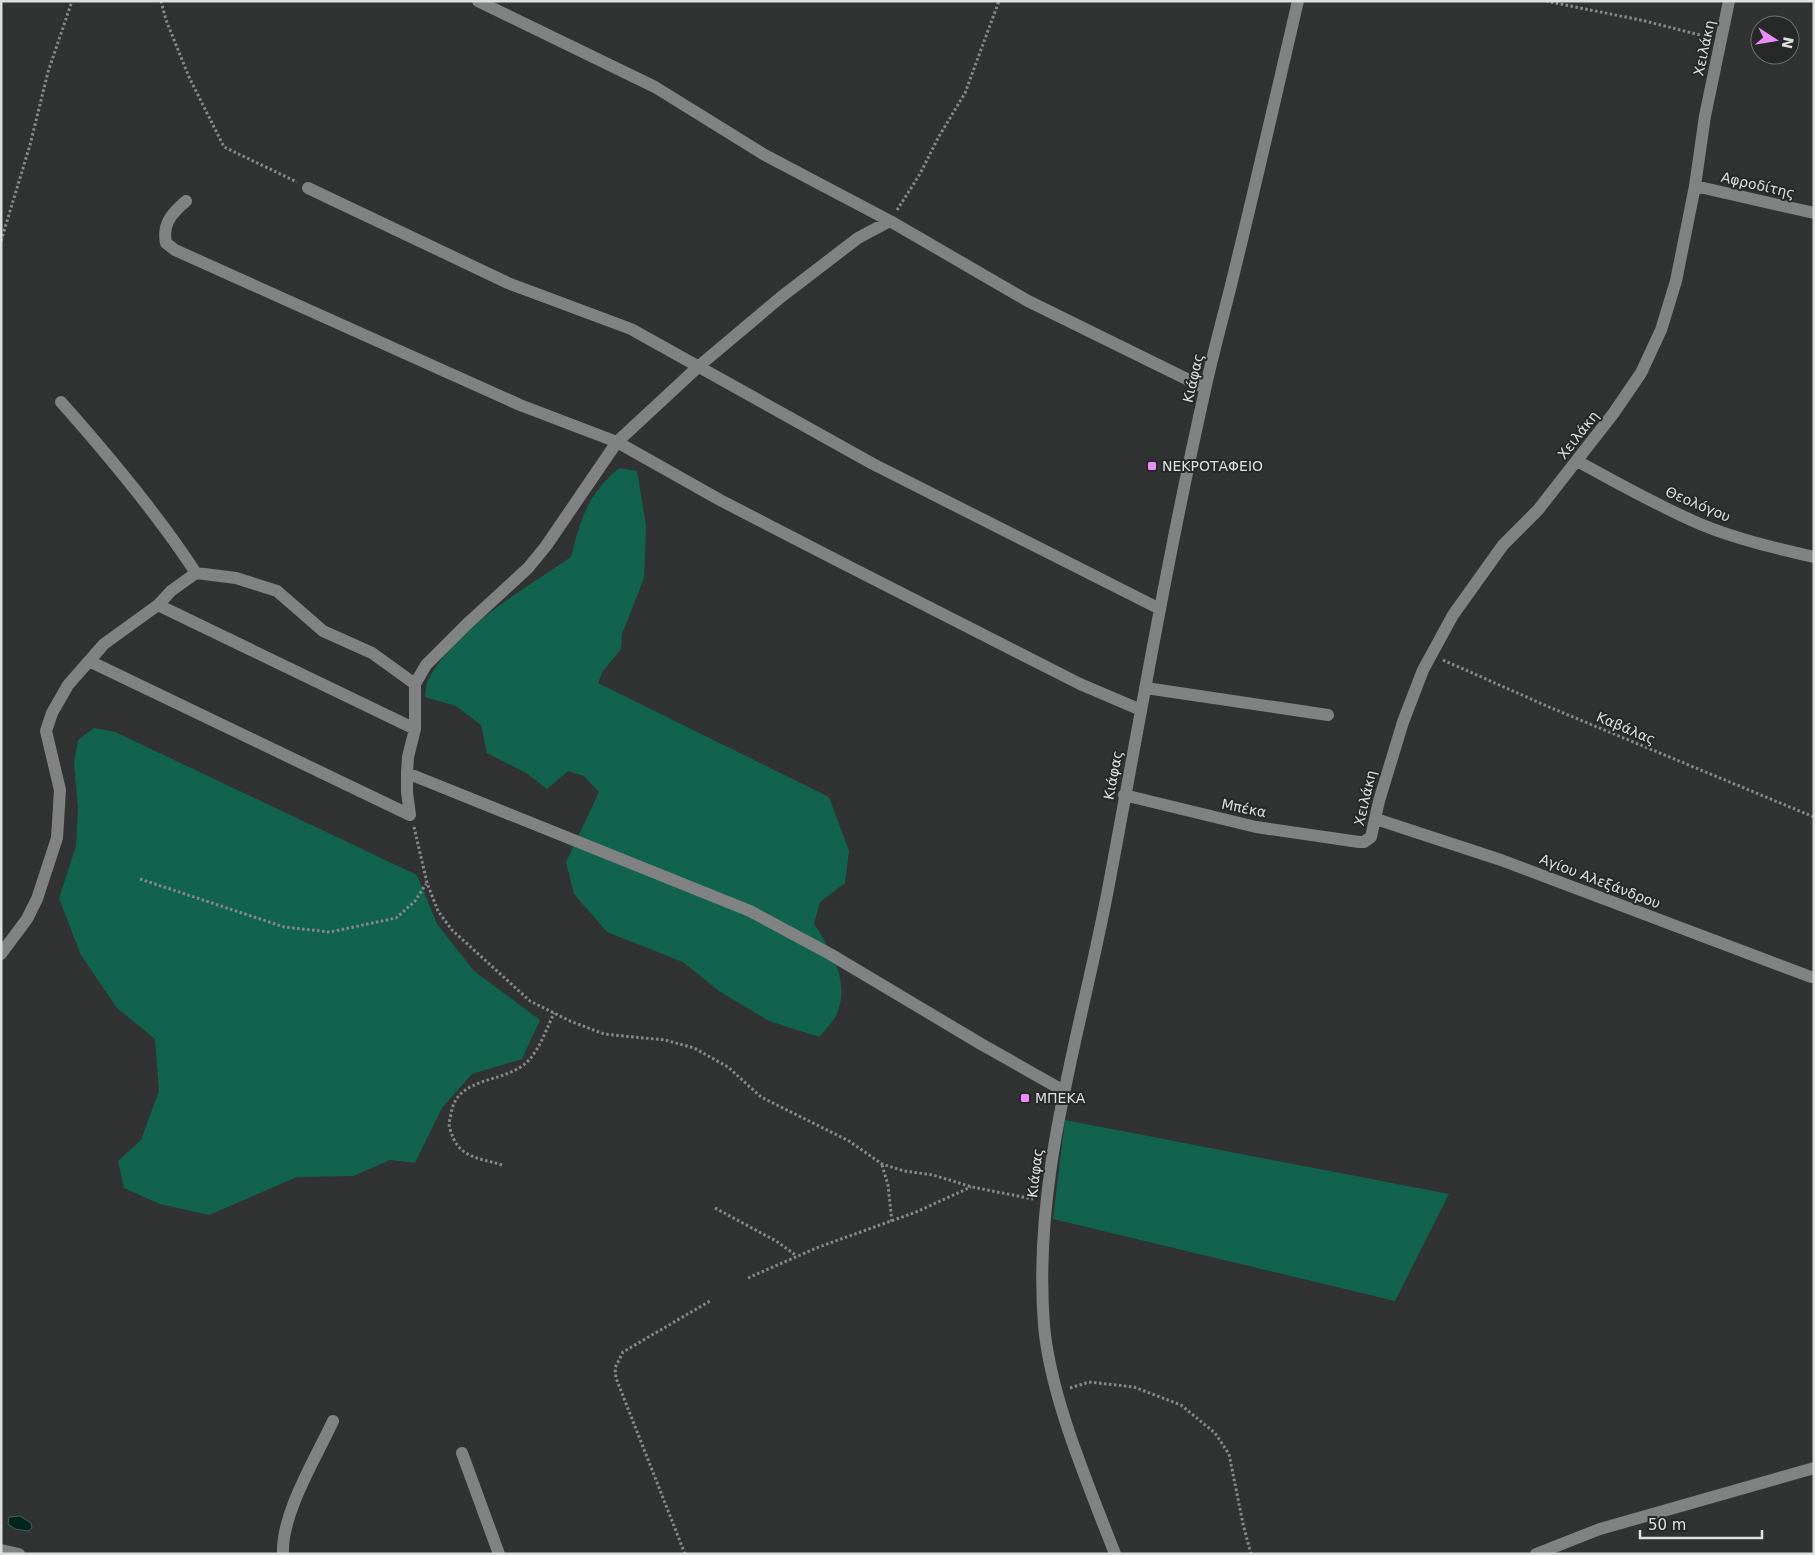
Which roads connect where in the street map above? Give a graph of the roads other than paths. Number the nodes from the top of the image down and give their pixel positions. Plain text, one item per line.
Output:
1 (478, 1) edge
2 (1298, 1) edge
3 (1729, 1) edge
4 (1695, 186) junction
5 (308, 188) road end
6 (186, 201) dead end
7 (1814, 213) edge
8 (890, 221) junction
9 (699, 366) junction
10 (1205, 388) junction
11 (61, 402) dead end
12 (617, 442) junction
13 (1577, 461) junction
14 (1814, 557) edge
15 (196, 573) junction
16 (158, 605) junction
17 (1160, 609) junction
18 (89, 661) junction
19 (415, 684) junction
20 (1146, 688) junction
21 (1141, 710) junction
22 (1328, 716) dead end
23 (415, 729) junction
24 (407, 773) junction
25 (1124, 795) junction
26 (1376, 819) junction
27 (1359, 842) joint
28 (1, 954) edge
29 (1811, 977) dead end
30 (1064, 1091) junction
31 (333, 1421) dead end
32 (462, 1453) dead end
33 (1814, 1468) edge
34 (1, 1550) edge
35 (19, 1554) edge
36 (282, 1554) edge
37 (499, 1554) edge
38 (1115, 1554) edge
39 (1536, 1554) edge

1 - 8 street
2 - 10 street, Κιάφας
3 - 4 street, Χειλάκη
4 - 7 street, Αφροδίτης
4 - 13 street, Χειλάκη
5 - 9 street
6 - 12 street
8 - 9 street
8 - 10 street
9 - 12 street
9 - 17 street
10 - 17 street, Κιάφας
11 - 15 street
12 - 19 street
12 - 21 street
13 - 14 street, Θεολόγου
13 - 26 street, Χειλάκη
15 - 16 street
15 - 19 street
16 - 18 street
16 - 23 street
17 - 20 street, Κιάφας
18 - 24 street
18 - 28 street
19 - 23 street
20 - 21 street, Κιάφας
20 - 22 street
21 - 25 street, Κιάφας
23 - 24 street
24 - 30 street
25 - 27 street, Μπέκα
25 - 30 street, Κιάφας
26 - 27 street, Χειλάκη
26 - 29 street, Αγίου Αλεξάνδρου
30 - 38 street, Κιάφας
31 - 36 street
32 - 37 street
33 - 39 street
34 - 35 street

